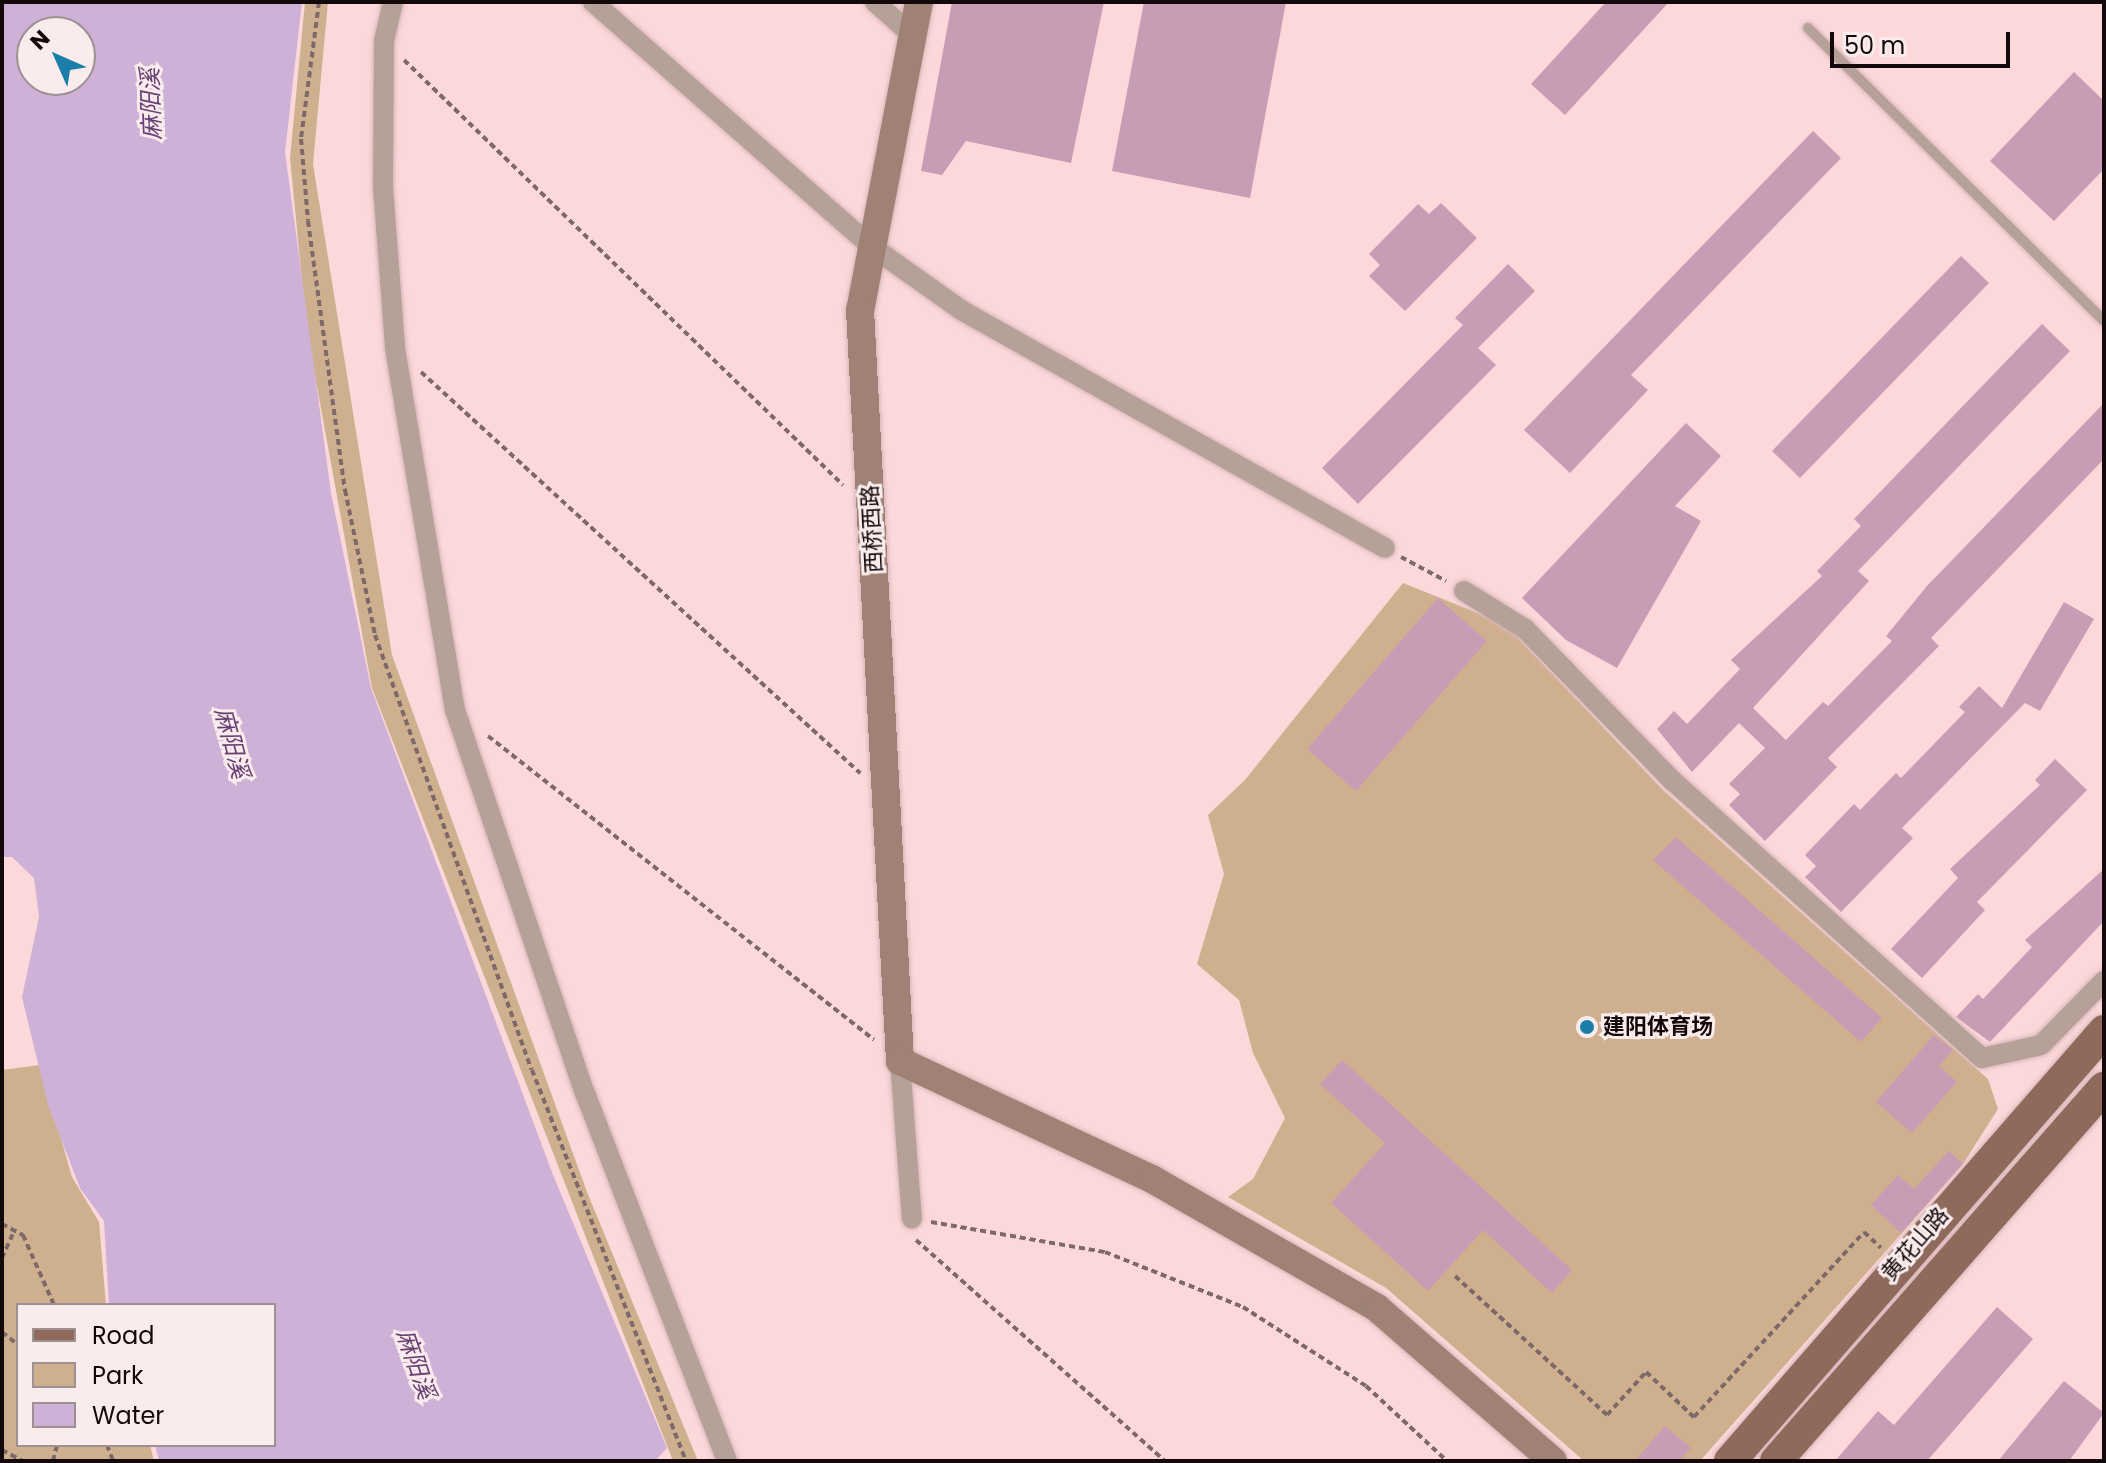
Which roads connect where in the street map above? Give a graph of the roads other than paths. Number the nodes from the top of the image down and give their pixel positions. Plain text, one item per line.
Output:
1 (393, 2) edge
2 (593, 2) edge
3 (875, 2) edge
4 (919, 2) edge
5 (1808, 28) dead end
6 (912, 35) junction
7 (871, 246) junction
8 (2104, 321) edge
9 (1385, 548) road end
10 (1464, 591) road end
11 (2104, 981) edge
12 (2104, 1031) edge
13 (900, 1061) junction
14 (2104, 1088) edge
15 (912, 1219) road end
16 (727, 1461) edge
17 (1553, 1461) edge
18 (1730, 1461) edge
19 (1776, 1461) edge

1 - 16 street
2 - 7 street
3 - 6 street
4 - 6 main road, 西桥西路
5 - 8 lane
6 - 7 main road, 西桥西路
7 - 9 street
7 - 13 main road, 西桥西路
10 - 11 street
12 - 18 main road, 黄花山路
13 - 15 street
13 - 17 main road
14 - 19 main road, 黄花山路

